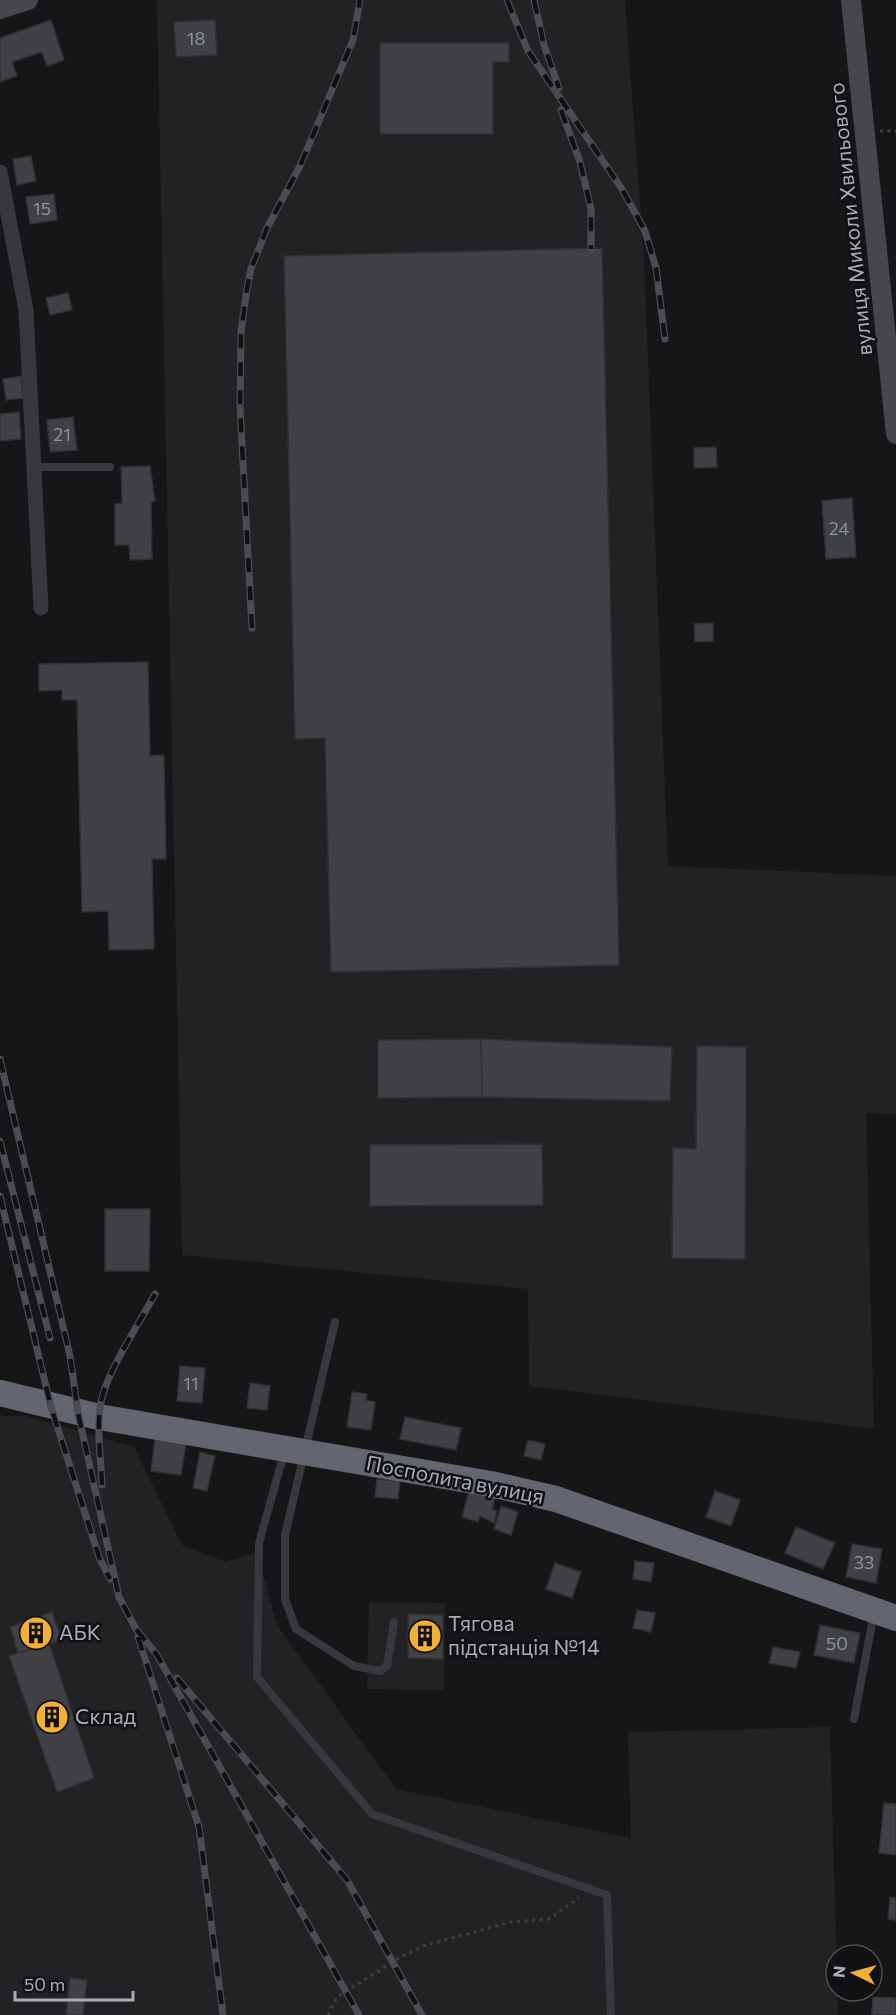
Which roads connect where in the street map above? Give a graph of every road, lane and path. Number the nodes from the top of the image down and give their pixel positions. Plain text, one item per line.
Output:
1 (28, 0) edge
2 (851, 0) edge
3 (0, 9) edge
4 (0, 172) edge
5 (896, 434) edge
6 (35, 467) junction
7 (110, 467) dead end
8 (41, 608) dead end
9 (335, 1322) dead end
10 (0, 1393) edge
11 (295, 1450) junction
12 (885, 1615) edge
13 (394, 1622) dead end
14 (854, 1719) dead end
15 (591, 1889) junction
16 (328, 2015) edge
17 (611, 2015) edge

1 - 3 street
2 - 5 street, вулиця Миколи Хвильового
4 - 6 street
6 - 7 lane
6 - 8 street
9 - 11 lane
10 - 11 highway, Посполита вулиця
11 - 12 highway, Посполита вулиця
11 - 13 lane
11 - 15 lane
12 - 14 lane
15 - 16 path
15 - 17 lane

